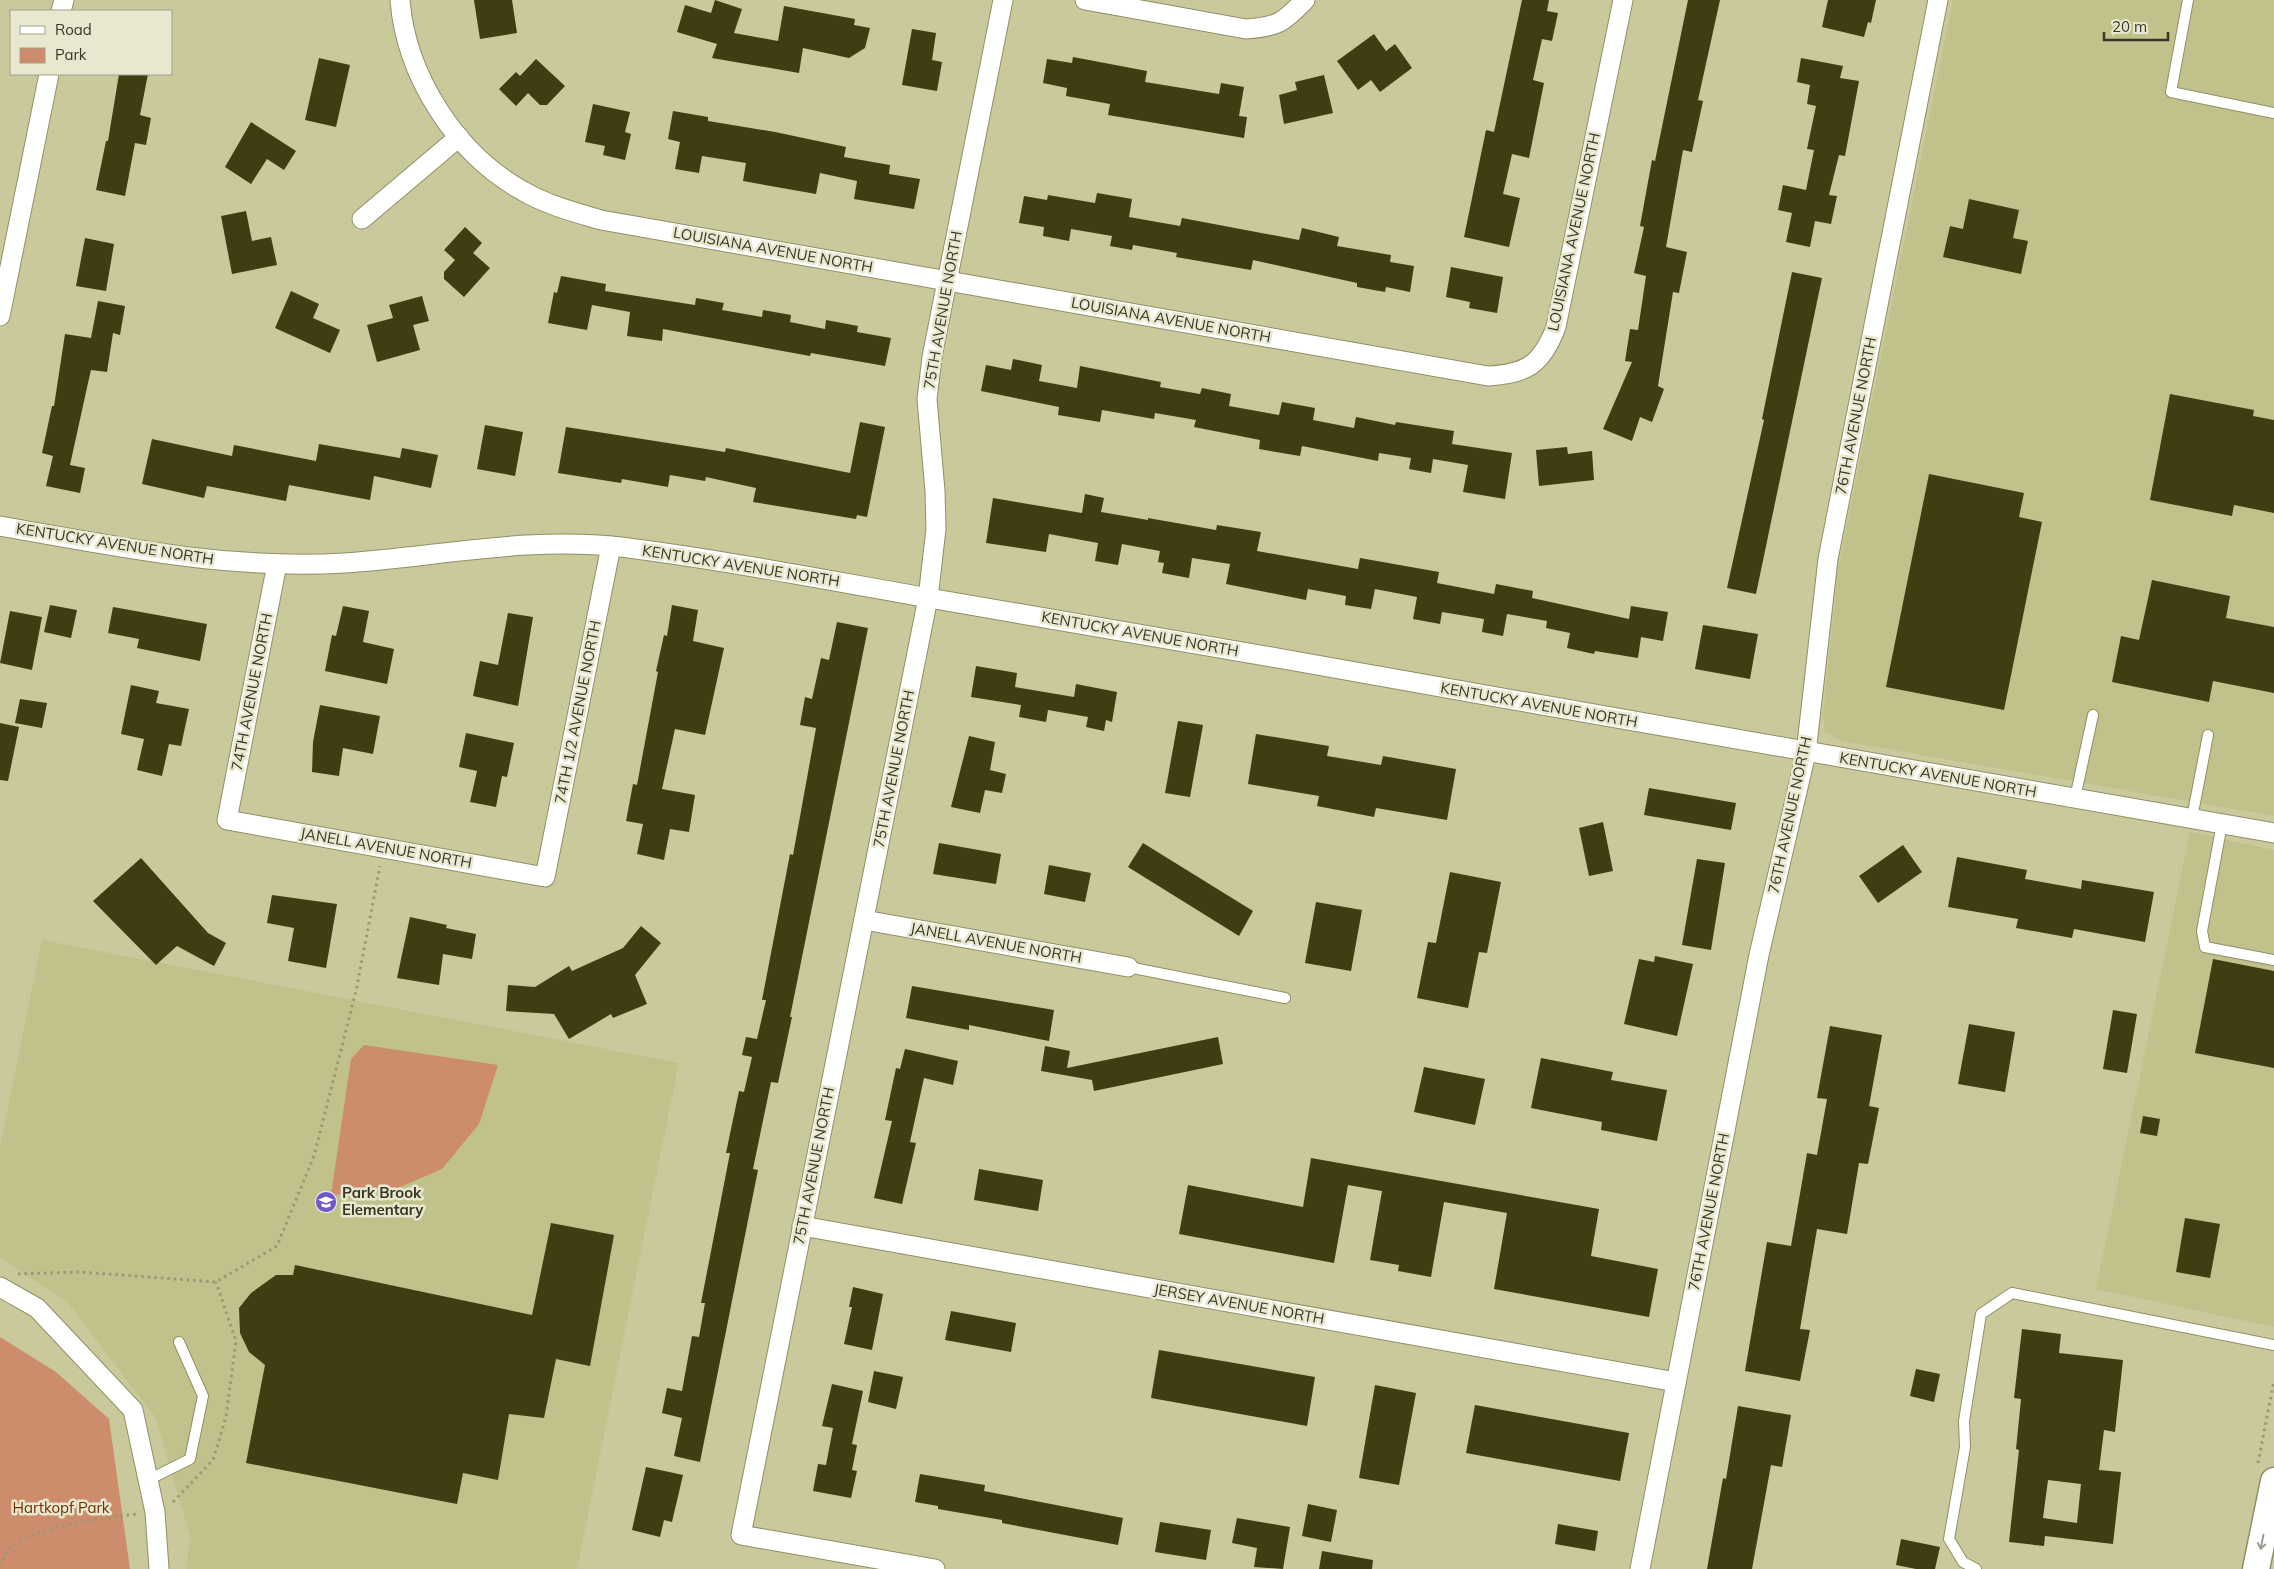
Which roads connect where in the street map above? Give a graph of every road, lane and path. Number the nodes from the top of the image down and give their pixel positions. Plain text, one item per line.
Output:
1 (400, 0) edge
2 (1003, 0) edge
3 (1085, 0) edge
4 (1305, 0) edge
5 (1622, 0) edge
6 (1938, 0) edge
7 (2188, 0) edge
8 (49, 75) edge
9 (2274, 113) edge
10 (458, 137) junction
11 (362, 219) dead end
12 (947, 281) junction
13 (0, 316) edge
14 (0, 526) edge
15 (611, 546) junction
16 (277, 564) junction
17 (928, 598) junction
18 (2093, 714) dead end
19 (2208, 735) dead end
20 (1806, 753) junction
21 (2075, 798) junction
22 (2192, 818) junction
23 (227, 820) joint
24 (2222, 824) junction
25 (2274, 833) edge
26 (384, 848) junction
27 (545, 877) joint
28 (864, 920) junction
29 (2274, 960) edge
30 (1128, 967) joint
31 (1285, 998) dead end
32 (802, 1226) junction
33 (3, 1289) edge
34 (179, 1342) dead end
35 (2274, 1345) edge
36 (1676, 1382) junction
37 (148, 1480) junction
38 (2274, 1481) edge
39 (158, 1569) edge
40 (935, 1569) edge
41 (1640, 1569) edge
42 (1976, 1569) edge
43 (2256, 1569) edge

1 - 10 street
2 - 12 street, 75TH AVENUE NORTH
3 - 4 street
5 - 12 street, LOUISIANA AVENUE NORTH
6 - 20 street, 76TH AVENUE NORTH
7 - 9 lane
8 - 13 street
10 - 11 street
10 - 12 street, LOUISIANA AVENUE NORTH
12 - 17 street, 75TH AVENUE NORTH
14 - 16 street, KENTUCKY AVENUE NORTH
15 - 16 street, KENTUCKY AVENUE NORTH
15 - 17 street, KENTUCKY AVENUE NORTH
15 - 27 street, 74TH 1/2 AVENUE NORTH
16 - 23 street, 74TH AVENUE NORTH
17 - 20 street, KENTUCKY AVENUE NORTH
17 - 28 street, 75TH AVENUE NORTH
18 - 21 lane
19 - 22 lane
20 - 21 street, KENTUCKY AVENUE NORTH
20 - 36 street, 76TH AVENUE NORTH
21 - 22 street, KENTUCKY AVENUE NORTH
22 - 24 street, KENTUCKY AVENUE NORTH
23 - 26 street, JANELL AVENUE NORTH
24 - 25 street, KENTUCKY AVENUE NORTH
24 - 29 lane
26 - 27 street, JANELL AVENUE NORTH
26 - 33 path
28 - 30 street, JANELL AVENUE NORTH
28 - 32 street, 75TH AVENUE NORTH
30 - 31 lane
32 - 36 street, JERSEY AVENUE NORTH
32 - 40 street, 75TH AVENUE NORTH
33 - 37 street
34 - 37 lane
35 - 42 lane
36 - 41 street, 76TH AVENUE NORTH
37 - 39 street
38 -> 43 main road

